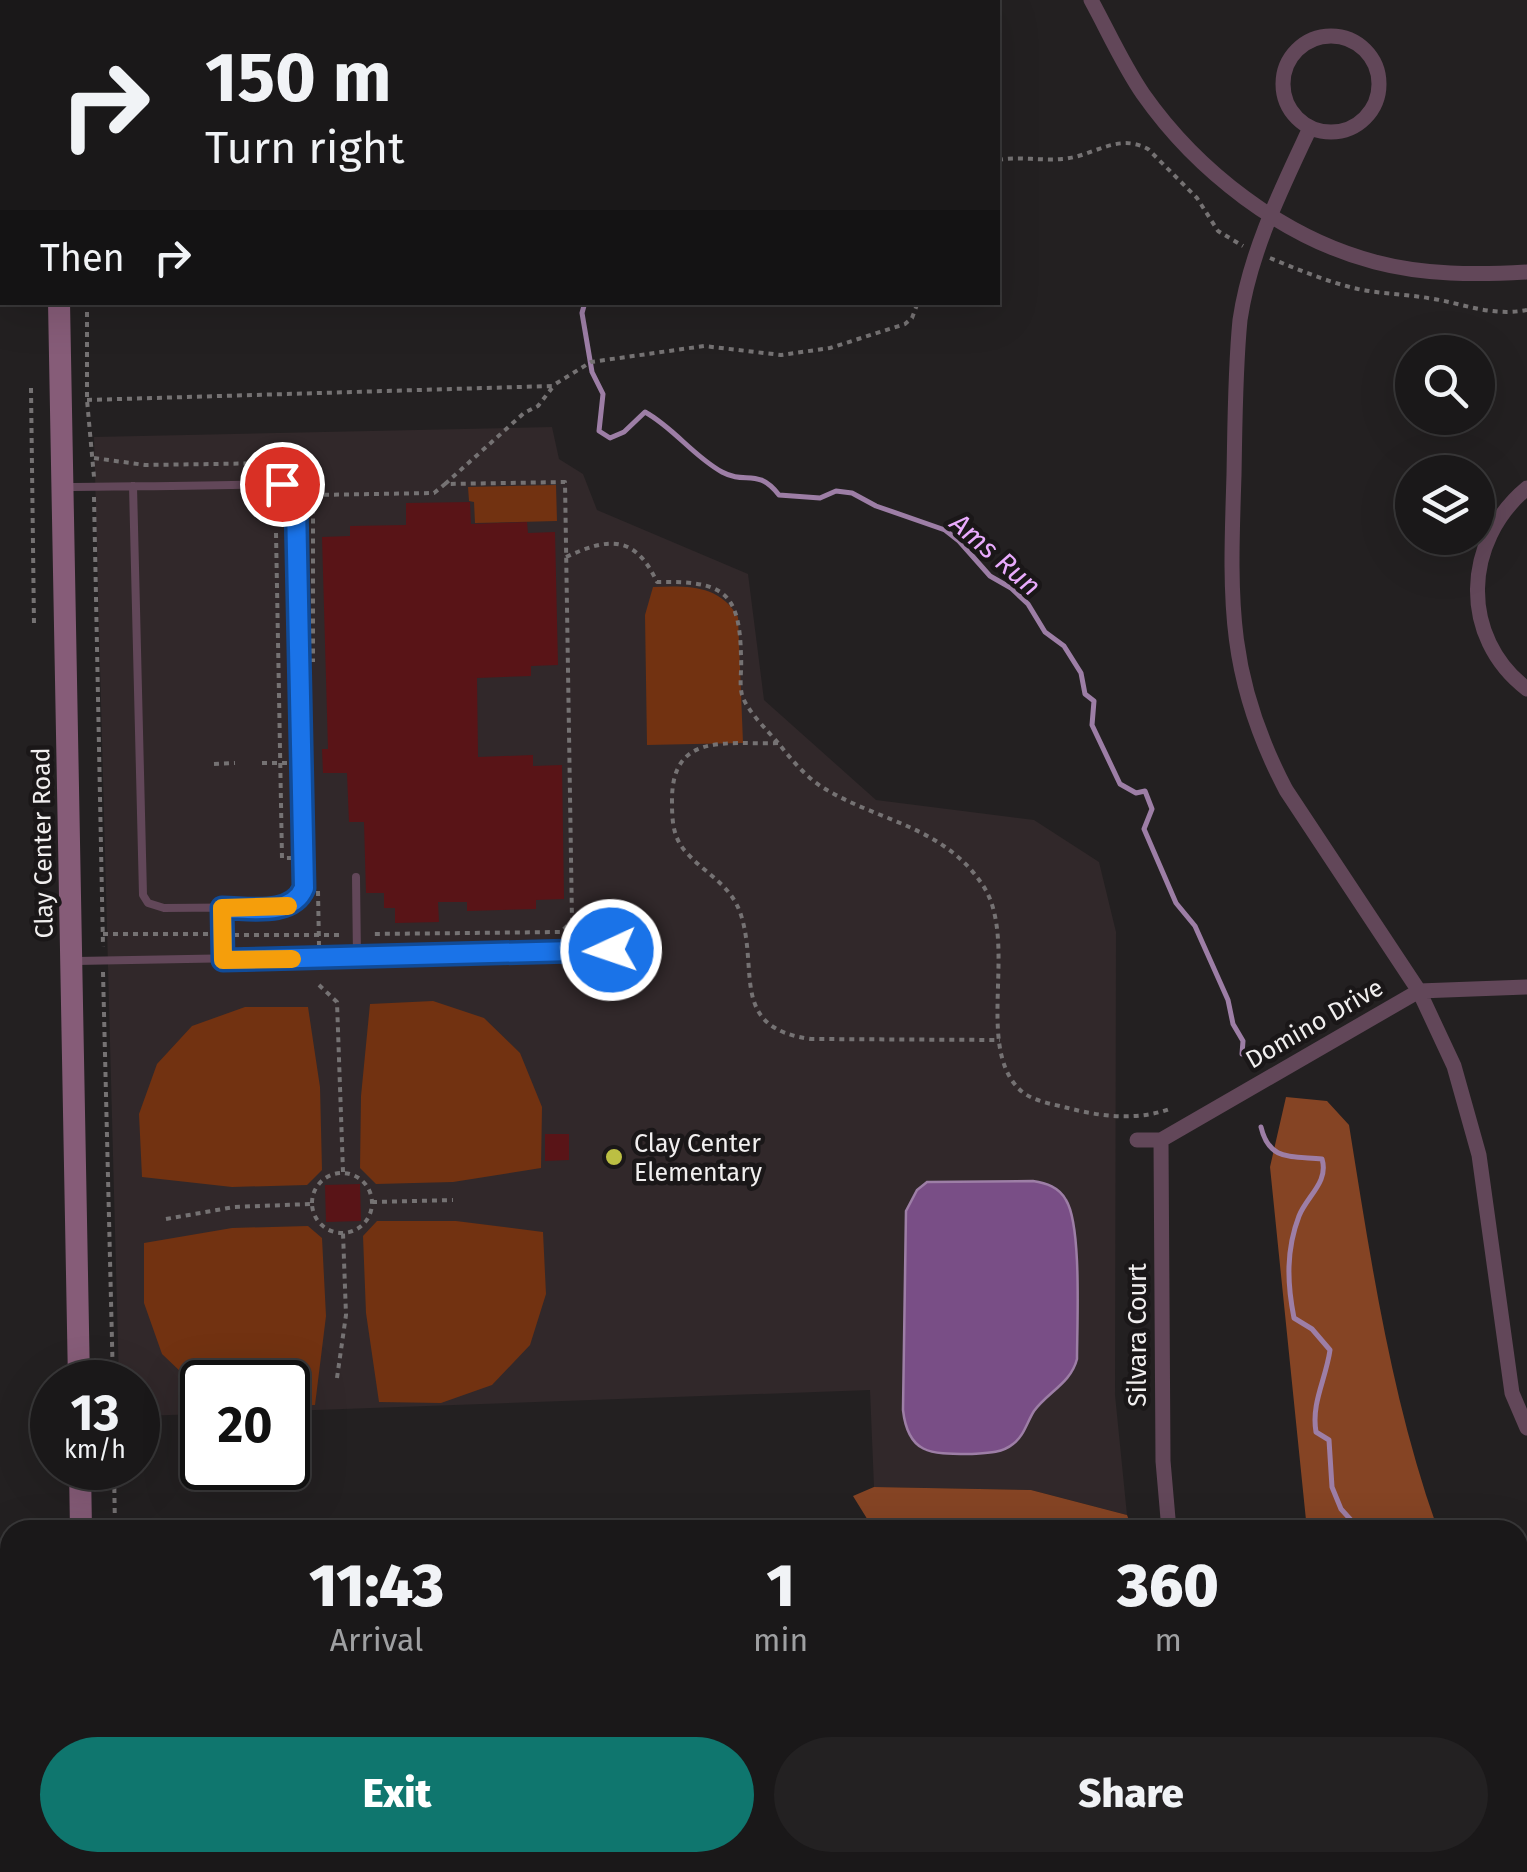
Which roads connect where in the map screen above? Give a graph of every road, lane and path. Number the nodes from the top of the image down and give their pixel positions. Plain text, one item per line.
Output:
1 (1091, 0) edge
2 (1310, 128) junction
3 (1269, 215) junction
4 (1527, 272) edge
5 (59, 305) edge
6 (87, 305) edge
7 (917, 305) edge
8 (552, 386) junction
9 (31, 388) dead end
10 (87, 400) junction
11 (94, 458) junction
12 (445, 484) junction
13 (133, 486) junction
14 (94, 487) junction
15 (64, 488) junction
16 (1527, 488) edge
17 (314, 495) junction
18 (276, 532) dead end
19 (566, 557) junction
20 (275, 605) junction
21 (286, 605) dead end
22 (34, 625) dead end
23 (313, 670) dead end
24 (1527, 689) edge
25 (778, 743) junction
26 (262, 763) dead end
27 (280, 763) junction
28 (288, 763) dead end
29 (214, 764) dead end
30 (235, 764) dead end
31 (304, 858) junction
32 (356, 877) dead end
33 (222, 908) junction
34 (629, 915) dead end
35 (102, 934) junction
36 (210, 934) dead end
37 (318, 934) junction
38 (374, 934) dead end
39 (234, 935) dead end
40 (342, 935) dead end
41 (103, 945) dead end
42 (318, 946) dead end
43 (358, 958) junction
44 (223, 960) junction
45 (71, 961) junction
46 (104, 976) dead end
47 (320, 985) dead end
48 (1527, 987) edge
49 (1420, 991) junction
50 (1000, 1040) junction
51 (1172, 1108) dead end
52 (1137, 1140) dead end
53 (1161, 1140) junction
54 (343, 1172) junction
55 (453, 1200) dead end
56 (372, 1202) junction
57 (311, 1204) junction
58 (166, 1220) dead end
59 (343, 1233) junction
60 (79, 1360) edge
61 (112, 1360) edge
62 (337, 1378) dead end
63 (1527, 1428) edge
64 (81, 1490) edge
65 (114, 1490) edge
66 (82, 1520) edge
67 (115, 1520) edge
68 (1168, 1520) edge

1 - 3 street
2 - 2 street
2 - 3 street
3 - 4 street
3 - 49 street
5 - 15 street, Clay Center Road
6 - 10 path
7 - 8 path
8 - 10 path
8 - 12 path
9 - 22 path
10 - 11 path
11 - 14 path
11 - 17 path
12 - 17 path
12 - 19 path
13 - 14 lane
13 - 31 lane
13 - 33 lane
14 - 15 lane
14 - 35 path
15 - 45 street, Clay Center Road
16 - 24 street
17 - 23 path
18 - 20 path
19 - 25 path
19 - 38 path
20 - 21 path
20 - 27 path
25 - 50 path
25 - 50 path
26 - 27 path
27 - 28 path
27 - 31 path
29 - 30 path
31 - 33 lane
31 - 37 path
32 - 43 lane
33 - 44 lane
34 - 43 lane
35 - 36 path
35 - 41 path
37 - 39 path
37 - 40 path
37 - 42 path
43 - 44 lane
44 - 45 lane
45 - 60 street, Clay Center Road
46 - 61 path
47 - 54 path
48 - 49 street, Domino Drive
49 - 53 street, Domino Drive
49 - 63 street
50 - 51 path
52 - 53 street, Domino Drive
53 - 68 street, Silvara Court
54 - 56 path
54 - 57 path
55 - 56 path
56 - 59 path
57 - 58 path
57 - 59 path
59 - 62 path
64 - 66 street
65 - 67 path

